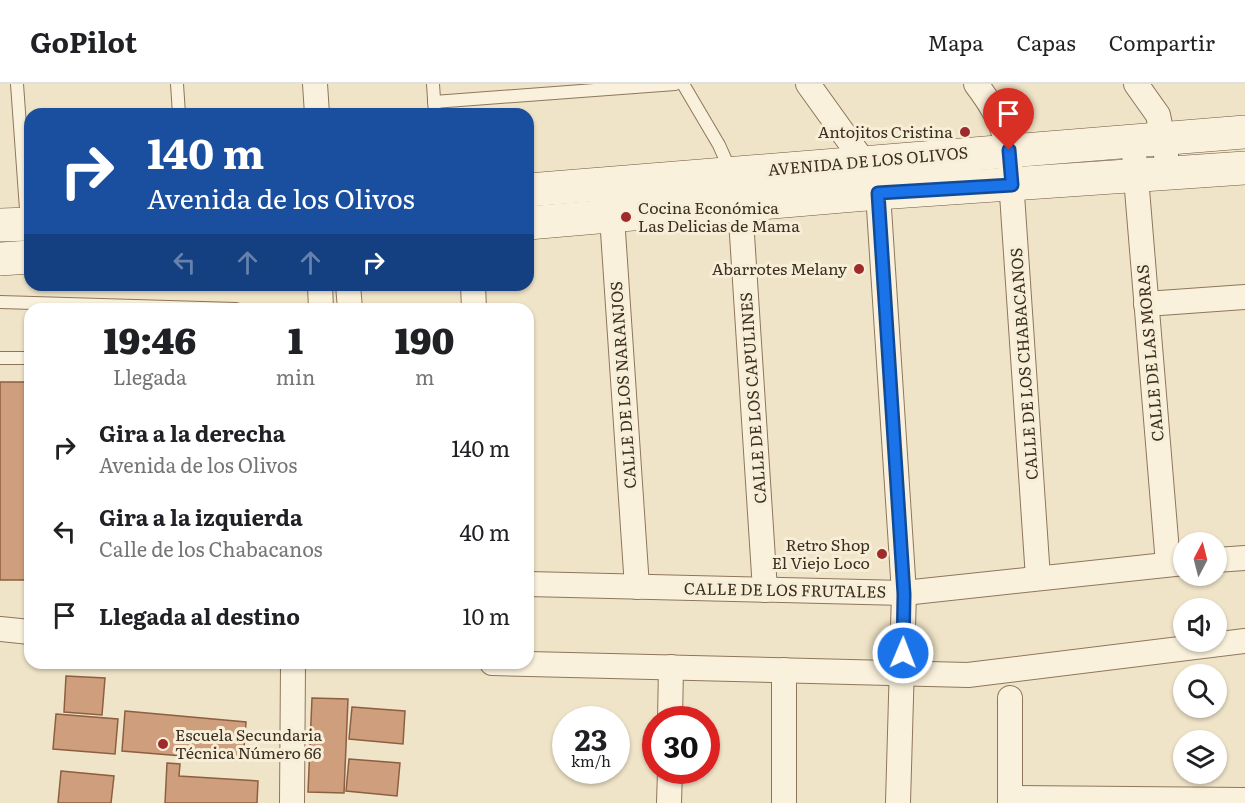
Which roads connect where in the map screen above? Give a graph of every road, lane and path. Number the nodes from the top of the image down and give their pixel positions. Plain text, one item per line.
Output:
1 (17, 84) edge
2 (177, 84) edge
3 (315, 84) edge
4 (433, 84) edge
5 (675, 84) edge
6 (683, 84) edge
7 (808, 84) edge
8 (976, 84) edge
9 (1136, 84) edge
10 (179, 108) edge
11 (317, 108) edge
12 (434, 108) edge
13 (1245, 132) edge
14 (1148, 139) junction
15 (1009, 150) junction
16 (864, 162) junction
17 (1245, 168) edge
18 (731, 172) junction
19 (1168, 174) junction
20 (1136, 177) junction
21 (1012, 185) junction
22 (534, 191) edge
23 (878, 193) junction
24 (611, 200) junction
25 (740, 204) junction
26 (534, 221) edge
27 (19, 224) edge
28 (24, 257) edge
29 (0, 259) edge
30 (1245, 297) edge
31 (0, 302) edge
32 (24, 303) edge
33 (1146, 304) junction
34 (0, 358) edge
35 (24, 358) edge
36 (1173, 546) edge
37 (1245, 558) edge
38 (1227, 559) edge
39 (1173, 564) edge
40 (1038, 578) junction
41 (534, 584) edge
42 (637, 587) junction
43 (765, 590) junction
44 (904, 594) junction
45 (0, 629) edge
46 (24, 631) edge
47 (1245, 641) edge
48 (534, 664) edge
49 (671, 667) junction
50 (293, 669) edge
51 (784, 670) junction
52 (902, 672) junction
53 (1010, 698) dead end
54 (671, 706) edge
55 (670, 784) edge
56 (1010, 800) edge
57 (1245, 800) edge
58 (292, 803) edge
59 (669, 803) edge
60 (784, 803) edge
61 (898, 803) edge

1 - 27 lane
2 - 10 lane
3 - 11 street
4 - 12 lane
5 - 12 lane
6 - 18 lane
7 - 16 street
8 - 15 street, CALLE DE LOS CHABACANOS
9 - 14 street
13 - 14 street, AVENIDA DE LOS OLIVOS
14 - 15 street, AVENIDA DE LOS OLIVOS
14 - 19 street
14 - 20 street, CALLE DE LAS MORAS
15 - 16 street, AVENIDA DE LOS OLIVOS
15 - 21 street, CALLE DE LOS CHABACANOS
16 - 18 street, AVENIDA DE LOS OLIVOS
16 - 23 street
17 - 19 street, AVENIDA DE LOS OLIVOS
18 - 24 street, AVENIDA DE LOS OLIVOS
18 - 25 street, CALLE DE LOS CAPULINES
19 - 20 street, AVENIDA DE LOS OLIVOS
20 - 21 street, AVENIDA DE LOS OLIVOS
20 - 33 street, CALLE DE LAS MORAS
21 - 23 street, AVENIDA DE LOS OLIVOS
21 - 40 street, CALLE DE LOS CHABACANOS
22 - 24 street, AVENIDA DE LOS OLIVOS
23 - 25 street, AVENIDA DE LOS OLIVOS
23 - 44 street
24 - 25 street, AVENIDA DE LOS OLIVOS
24 - 26 street, AVENIDA DE LOS OLIVOS
24 - 42 street, CALLE DE LOS NARANJOS
25 - 43 street, CALLE DE LOS CAPULINES
28 - 29 street
30 - 33 street
31 - 32 lane
33 - 36 street, CALLE DE LAS MORAS
34 - 35 lane
37 - 38 street
39 - 40 street, CALLE DE LOS FRUTALES
40 - 44 street, CALLE DE LOS FRUTALES
41 - 42 street, CALLE DE LOS FRUTALES
42 - 43 street, CALLE DE LOS FRUTALES
43 - 44 street, CALLE DE LOS FRUTALES
44 - 52 street
45 - 46 street
47 - 52 street
48 - 49 street
49 - 51 street
49 - 54 street
50 - 58 street
51 - 52 street
51 - 60 street
52 - 61 street
53 - 56 street
55 - 59 street
56 - 57 street

